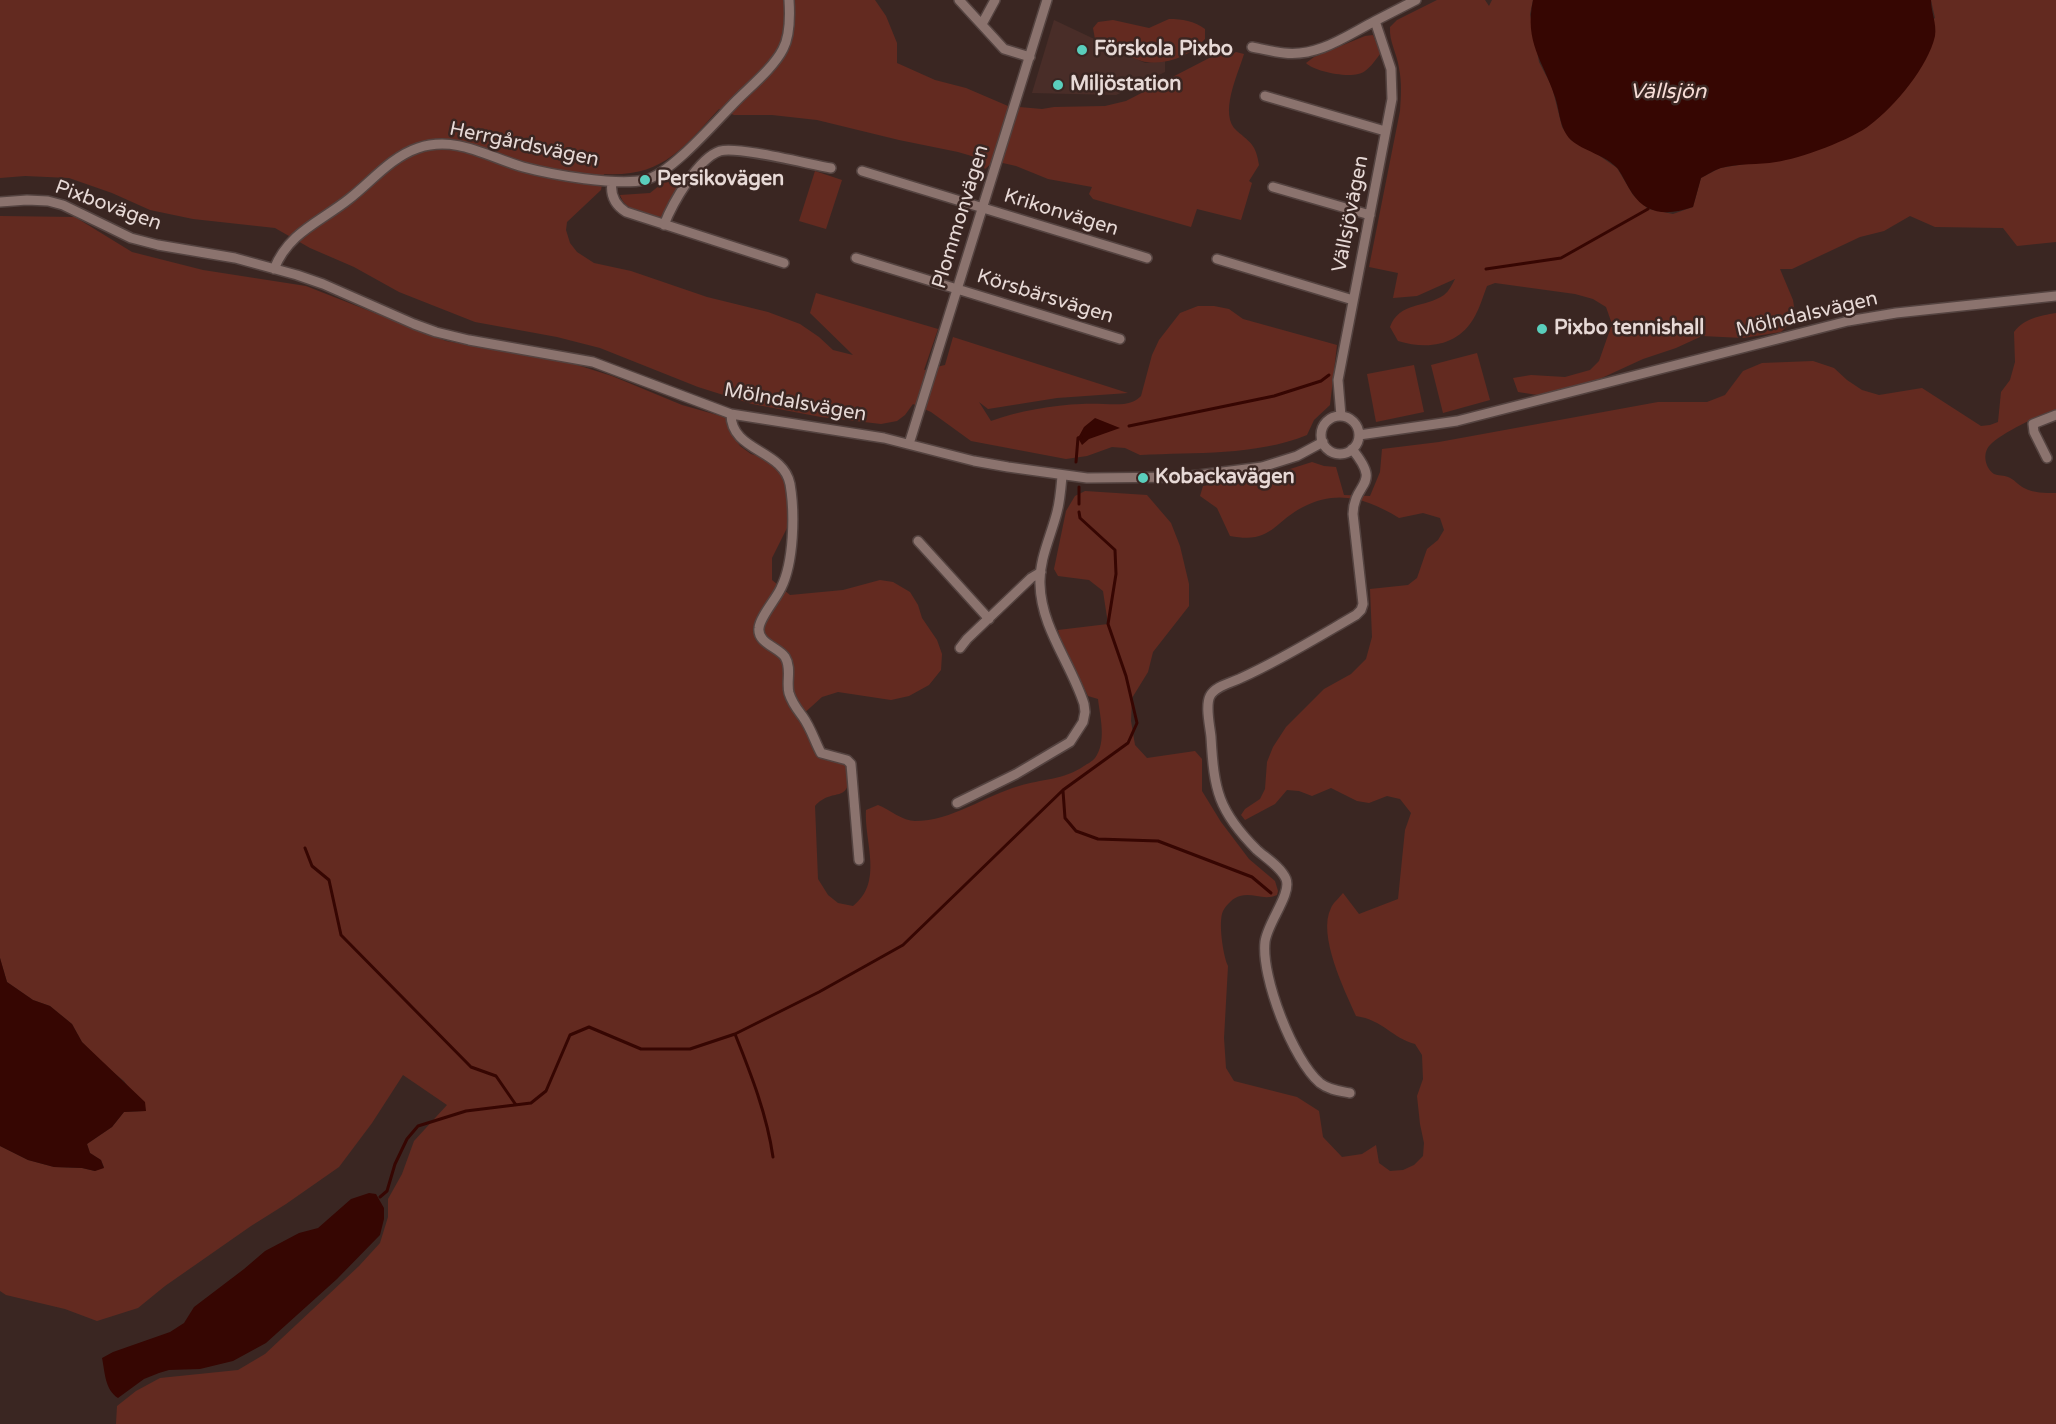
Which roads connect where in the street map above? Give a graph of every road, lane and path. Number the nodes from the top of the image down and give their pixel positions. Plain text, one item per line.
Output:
1 (789, 0) edge
2 (959, 0) edge
3 (995, 0) edge
4 (1047, 0) edge
5 (1416, 0) edge
6 (1375, 21) junction
7 (982, 24) junction
8 (1252, 47) dead end
9 (1030, 57) junction
10 (1265, 96) dead end
11 (1385, 131) junction
12 (831, 168) dead end
13 (862, 171) dead end
14 (612, 182) junction
15 (1274, 187) dead end
16 (0, 202) edge
17 (982, 208) junction
18 (1370, 215) junction
19 (664, 225) junction
20 (856, 258) dead end
21 (1147, 258) dead end
22 (1217, 259) dead end
23 (784, 263) dead end
24 (274, 269) junction
25 (957, 288) junction
26 (2056, 296) edge
27 (1353, 300) junction
28 (1120, 339) dead end
29 (731, 414) junction
30 (2056, 415) edge
31 (1341, 416) junction
32 (1359, 435) junction
33 (1323, 442) junction
34 (909, 444) junction
35 (1352, 449) junction
36 (2047, 458) dead end
37 (1062, 476) junction
38 (918, 541) dead end
39 (1041, 572) junction
40 (989, 619) junction
41 (960, 648) dead end
42 (957, 803) dead end
43 (860, 860) dead end
44 (1350, 1093) dead end

1 - 14 street, Herrgårdsvägen
2 - 7 street
3 - 7 street
4 - 9 street, Plommonvägen
5 - 6 street
6 - 8 street
6 - 11 street, Vällsjövägen
7 - 9 street
9 - 17 street, Plommonvägen
10 - 11 street
11 - 18 street, Vällsjövägen
12 - 19 street
13 - 17 street, Krikonvägen
14 - 19 street
14 - 24 street, Herrgårdsvägen
15 - 18 street
16 - 24 street, Pixbovägen
17 - 21 street, Krikonvägen
17 - 25 street, Plommonvägen
18 - 27 street, Vällsjövägen
19 - 23 street
20 - 25 street, Körsbärsvägen
22 - 27 street
24 - 29 street, Mölndalsvägen
25 - 28 street, Körsbärsvägen
25 - 34 street, Plommonvägen
26 - 32 street, Mölndalsvägen
27 - 31 street, Vällsjövägen
29 - 34 street, Mölndalsvägen
29 - 43 street
30 - 36 street
31 - 32 street
31 - 33 street
32 - 35 street
33 - 35 street
33 - 37 street, Mölndalsvägen
34 - 37 street, Mölndalsvägen
35 - 44 street
37 - 39 street
38 - 40 street
39 - 40 street
39 - 42 street
40 - 41 street

